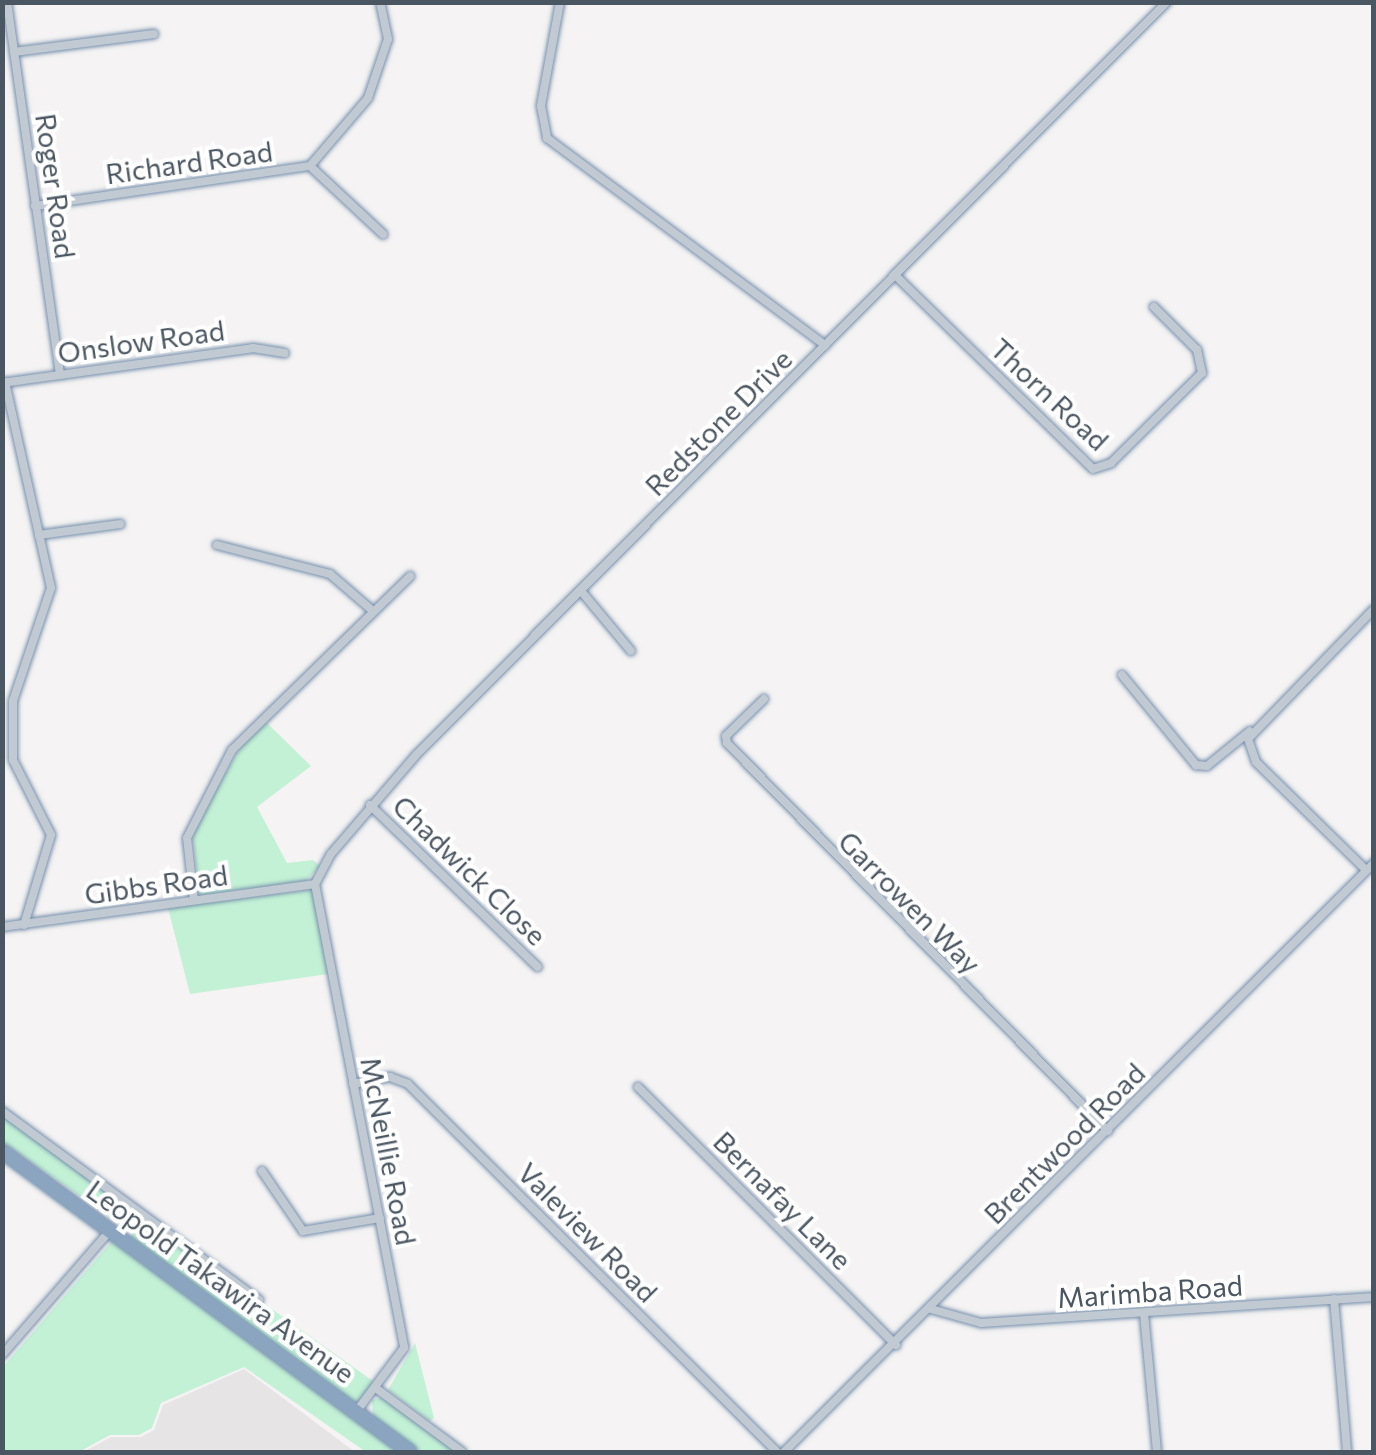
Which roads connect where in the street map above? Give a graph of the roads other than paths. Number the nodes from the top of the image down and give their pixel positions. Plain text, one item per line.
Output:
1 (7, 2) edge
2 (380, 2) edge
3 (560, 2) edge
4 (1167, 2) edge
5 (154, 34) dead end
6 (14, 52) junction
7 (310, 166) junction
8 (35, 206) junction
9 (384, 234) dead end
10 (895, 276) junction
11 (1154, 307) dead end
12 (825, 345) junction
13 (285, 352) dead end
14 (60, 375) junction
15 (4, 382) edge
16 (120, 524) dead end
17 (39, 536) junction
18 (216, 546) dead end
19 (410, 576) dead end
20 (581, 591) junction
21 (1374, 609) edge
22 (374, 611) junction
23 (630, 650) dead end
24 (1122, 675) dead end
25 (764, 699) dead end
26 (2, 704) edge
27 (13, 705) junction
28 (1254, 728) junction
29 (370, 805) junction
30 (1374, 863) edge
31 (1366, 870) junction
32 (315, 884) junction
33 (194, 900) junction
34 (24, 925) junction
35 (2, 927) edge
36 (538, 967) dead end
37 (353, 1084) junction
38 (638, 1087) dead end
39 (2, 1111) edge
40 (1108, 1131) junction
41 (2, 1151) edge
42 (262, 1171) dead end
43 (380, 1218) junction
44 (108, 1232) junction
45 (1374, 1298) edge
46 (260, 1300) dead end
47 (1334, 1300) junction
48 (932, 1309) junction
49 (1144, 1314) junction
50 (896, 1345) junction
51 (2, 1355) edge
52 (377, 1388) junction
53 (356, 1412) junction
54 (410, 1452) edge
55 (462, 1452) edge
56 (780, 1452) edge
57 (1158, 1452) edge
58 (1347, 1452) edge

1 - 6 street, Roger Road
2 - 7 street
3 - 12 street
4 - 10 street, Redstone Drive
5 - 6 street
6 - 8 street, Roger Road
7 - 8 street, Richard Road
7 - 9 street, Richard Road
8 - 14 street, Roger Road
10 - 11 street, Thorn Road
10 - 12 street, Redstone Drive
12 - 20 street, Redstone Drive
13 - 14 street, Onslow Road
14 - 15 street, Onslow Road
15 - 17 street
16 - 17 street
17 - 27 street
18 - 22 street
19 - 22 street
20 - 23 street
20 - 29 street, Redstone Drive
21 - 28 street
22 - 33 street
24 - 28 street
25 - 40 street, Garrowen Way
26 - 27 street
27 - 34 street
28 - 31 street
29 - 32 street, Redstone Drive
29 - 36 street, Chadwick Close
30 - 31 street, Brentwood Road
31 - 40 street, Brentwood Road
32 - 33 street, Gibbs Road
32 - 37 street, McNeillie Road
33 - 34 street, Gibbs Road
34 - 35 street, Gibbs Road
37 - 43 street, McNeillie Road
37 - 56 street, Valeview Road
38 - 50 street, Bernafay Lane
39 - 46 street
40 - 48 street, Brentwood Road
41 - 44 highway, Leopold Takawira Avenue
42 - 43 street
43 - 52 street, McNeillie Road
44 - 51 street
44 - 53 highway, Leopold Takawira Avenue
45 - 47 street, Marimba Road
47 - 49 street, Marimba Road
47 - 58 street
48 - 49 street, Marimba Road
48 - 50 street, Brentwood Road
49 - 57 street
50 - 56 street, Brentwood Road
52 - 53 street, McNeillie Road
52 - 55 street
53 - 54 highway, Leopold Takawira Avenue

